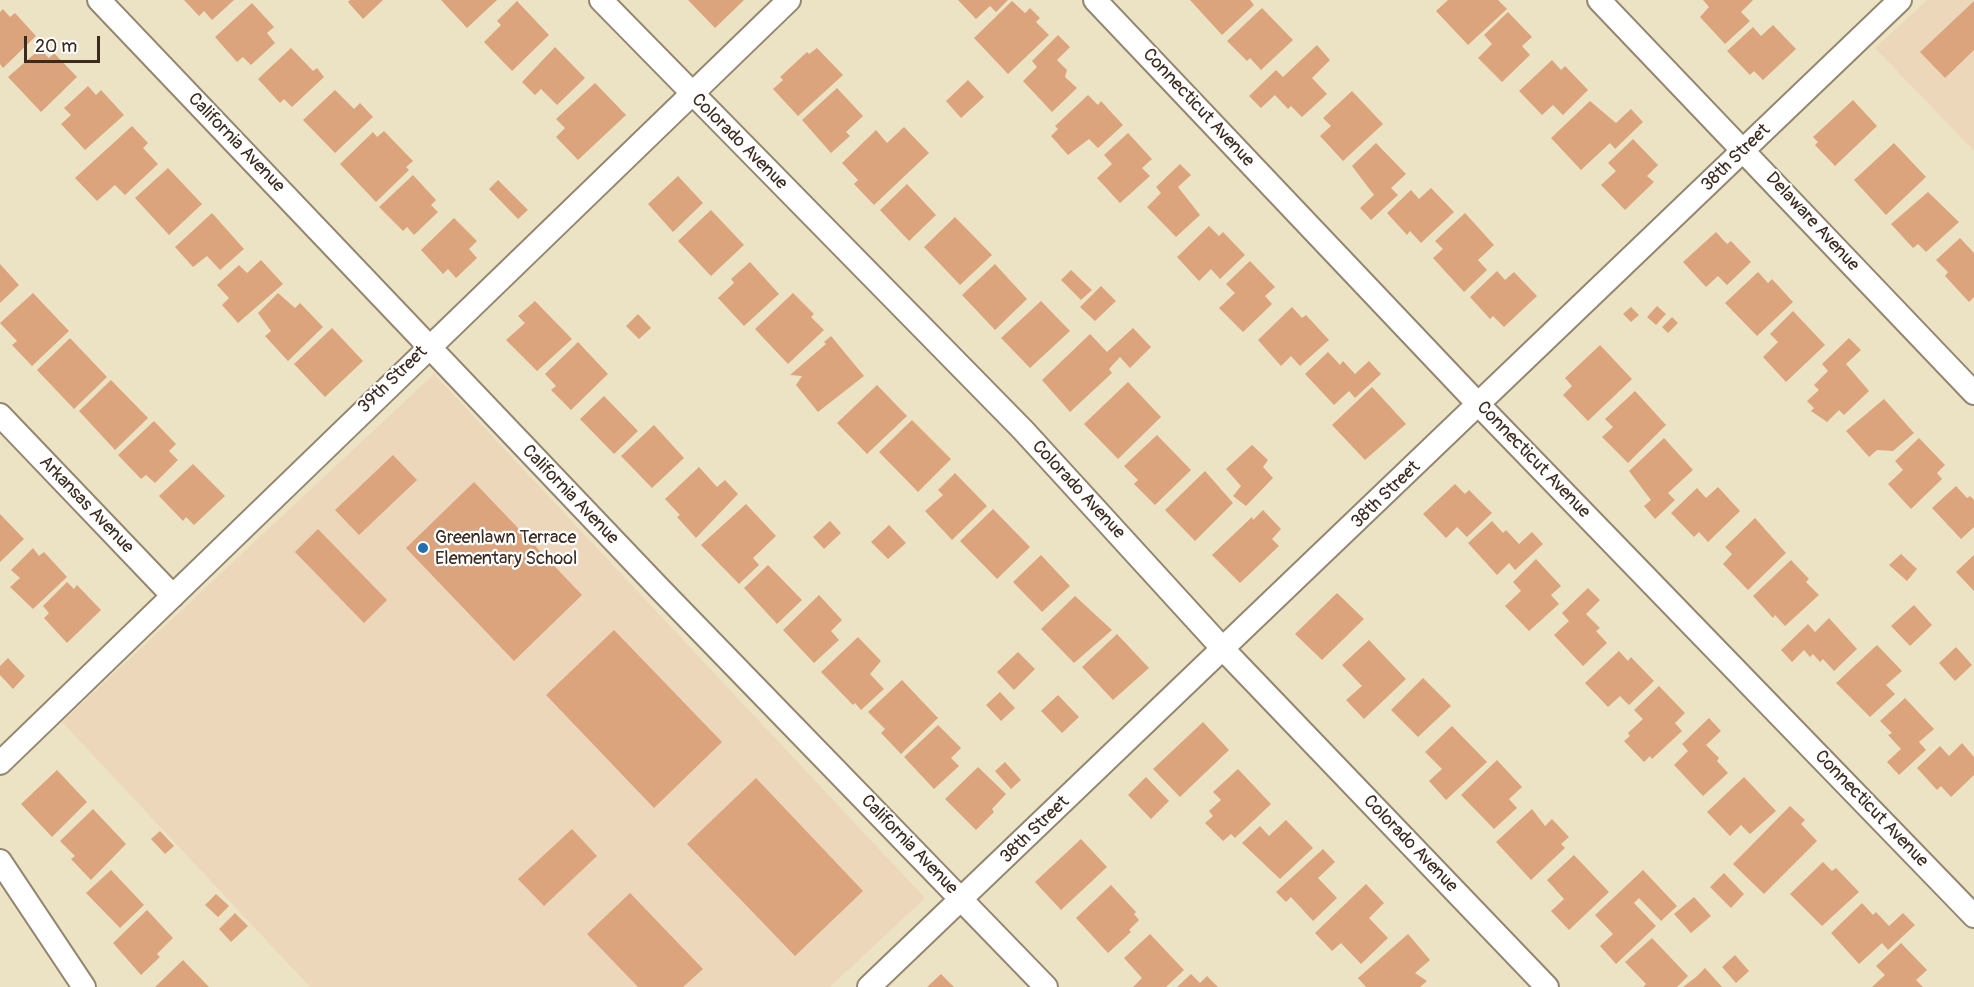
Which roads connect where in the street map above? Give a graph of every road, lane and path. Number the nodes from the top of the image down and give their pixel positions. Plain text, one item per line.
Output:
1 (99, 0) edge
2 (601, 0) edge
3 (789, 0) edge
4 (1095, 0) edge
5 (1599, 0) edge
6 (1900, 0) edge
7 (690, 93) junction
8 (1744, 150) junction
9 (428, 346) junction
10 (1974, 393) edge
11 (1480, 406) junction
12 (0, 415) edge
13 (173, 596) junction
14 (1224, 650) junction
15 (0, 763) edge
16 (0, 861) edge
17 (962, 899) junction
18 (1974, 916) edge
19 (84, 987) edge
20 (869, 987) edge
21 (1046, 987) edge
22 (1547, 987) edge

1 - 9 street, California Avenue
2 - 7 street, Colorado Avenue
3 - 7 street, 39th Street
4 - 11 street, Connecticut Avenue
5 - 8 street, Delaware Avenue
6 - 8 street, 38th Street
7 - 9 street, 39th Street
7 - 14 street, Colorado Avenue
8 - 10 street, Delaware Avenue
8 - 11 street, 38th Street
9 - 13 street, 39th Street
9 - 17 street, California Avenue
11 - 14 street, 38th Street
11 - 18 street, Connecticut Avenue
12 - 13 street, Arkansas Avenue
13 - 15 street, 39th Street
14 - 17 street, 38th Street
14 - 22 street, Colorado Avenue
16 - 19 street
17 - 20 street, 38th Street
17 - 21 street, California Avenue

